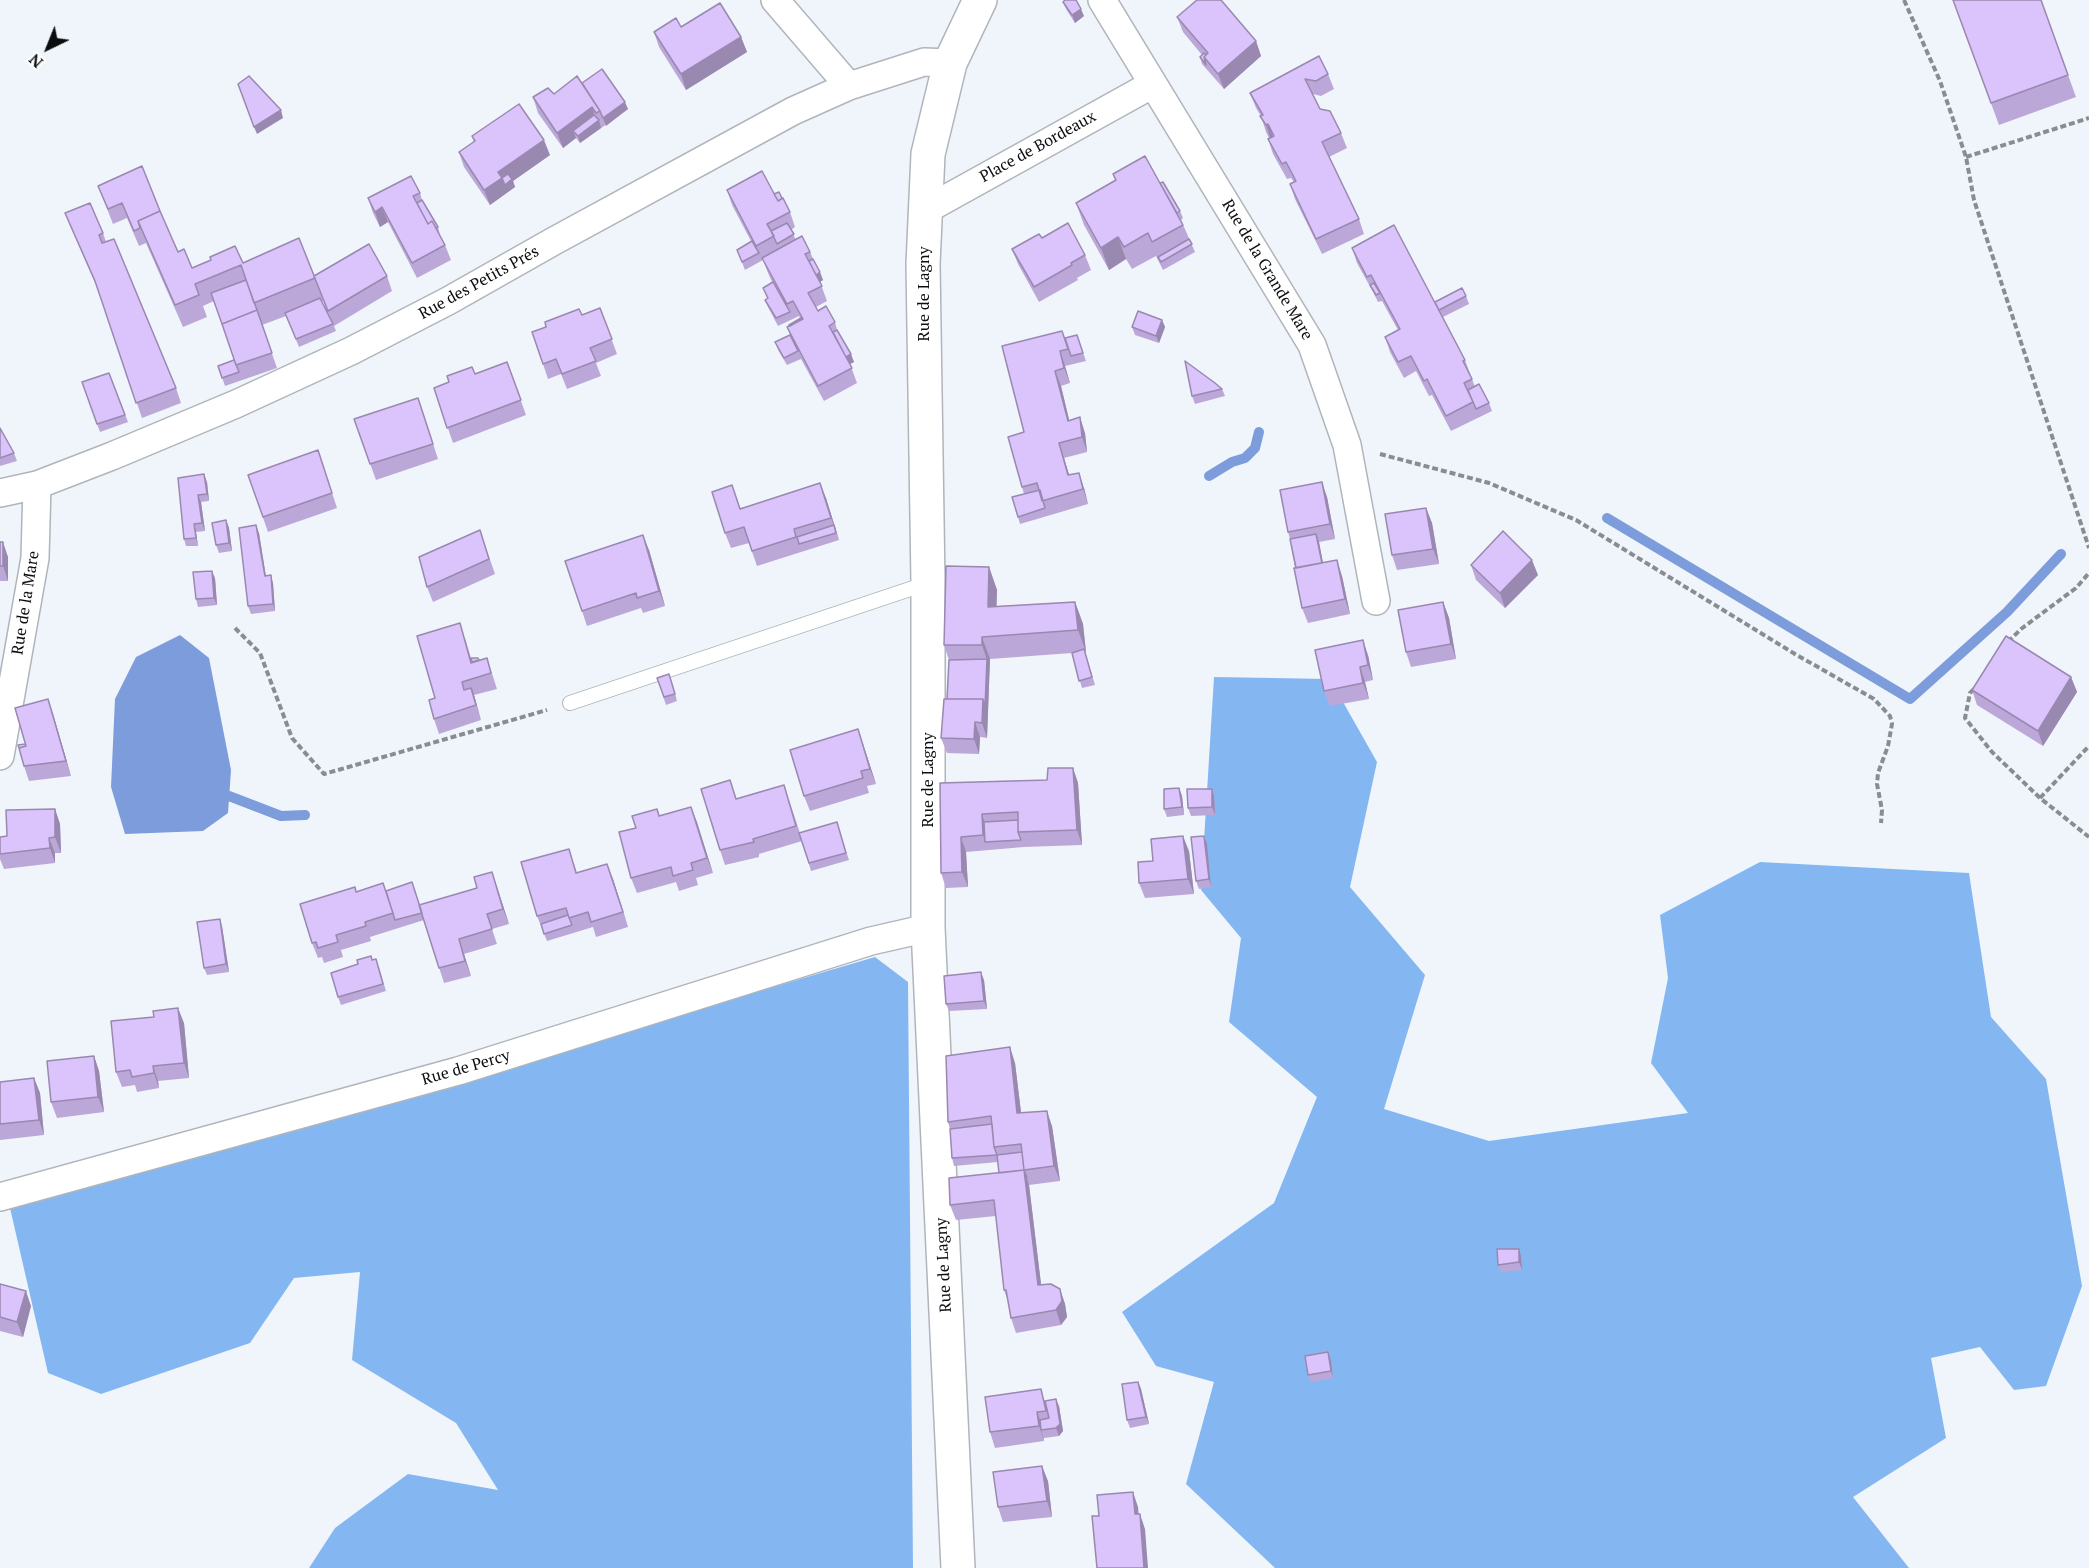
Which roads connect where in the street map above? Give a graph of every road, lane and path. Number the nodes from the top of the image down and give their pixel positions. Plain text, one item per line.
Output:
1 (775, 0) edge
2 (980, 0) edge
3 (1102, 0) edge
4 (1904, 0) edge
5 (950, 63) junction
6 (1153, 84) junction
7 (849, 86) junction
8 (2089, 118) edge
9 (1966, 157) junction
10 (924, 211) junction
11 (1347, 445) junction
12 (37, 485) junction
13 (0, 493) edge
14 (2089, 548) edge
15 (2089, 573) edge
16 (928, 583) junction
17 (1376, 601) dead end
18 (235, 628) dead end
19 (2001, 650) edge
20 (1976, 684) edge
21 (570, 704) joint
22 (2089, 746) edge
23 (0, 756) edge
24 (2040, 798) junction
25 (1881, 823) dead end
26 (2089, 837) edge
27 (928, 928) junction
28 (0, 1197) edge
29 (958, 1568) edge

1 - 7 street
2 - 5 main road, Rue de Lagny
3 - 6 street, Rue de la Grande Mare
4 - 9 path
5 - 7 street, Rue des Petits Prés
5 - 10 main road, Rue de Lagny
6 - 10 street, Place de Bordeaux
6 - 11 street, Rue de la Grande Mare
7 - 12 street, Rue des Petits Prés
8 - 9 path
9 - 14 path
10 - 16 main road, Rue de Lagny
11 - 17 street, Rue de la Grande Mare
11 - 25 path
12 - 13 street, Rue des Petits Prés
12 - 23 street, Rue de la Mare
15 - 19 path
16 - 21 lane
16 - 27 main road, Rue de Lagny
18 - 21 path
20 - 24 path
22 - 24 path
24 - 26 path
27 - 28 street, Rue de Percy
27 - 29 main road, Rue de Lagny

